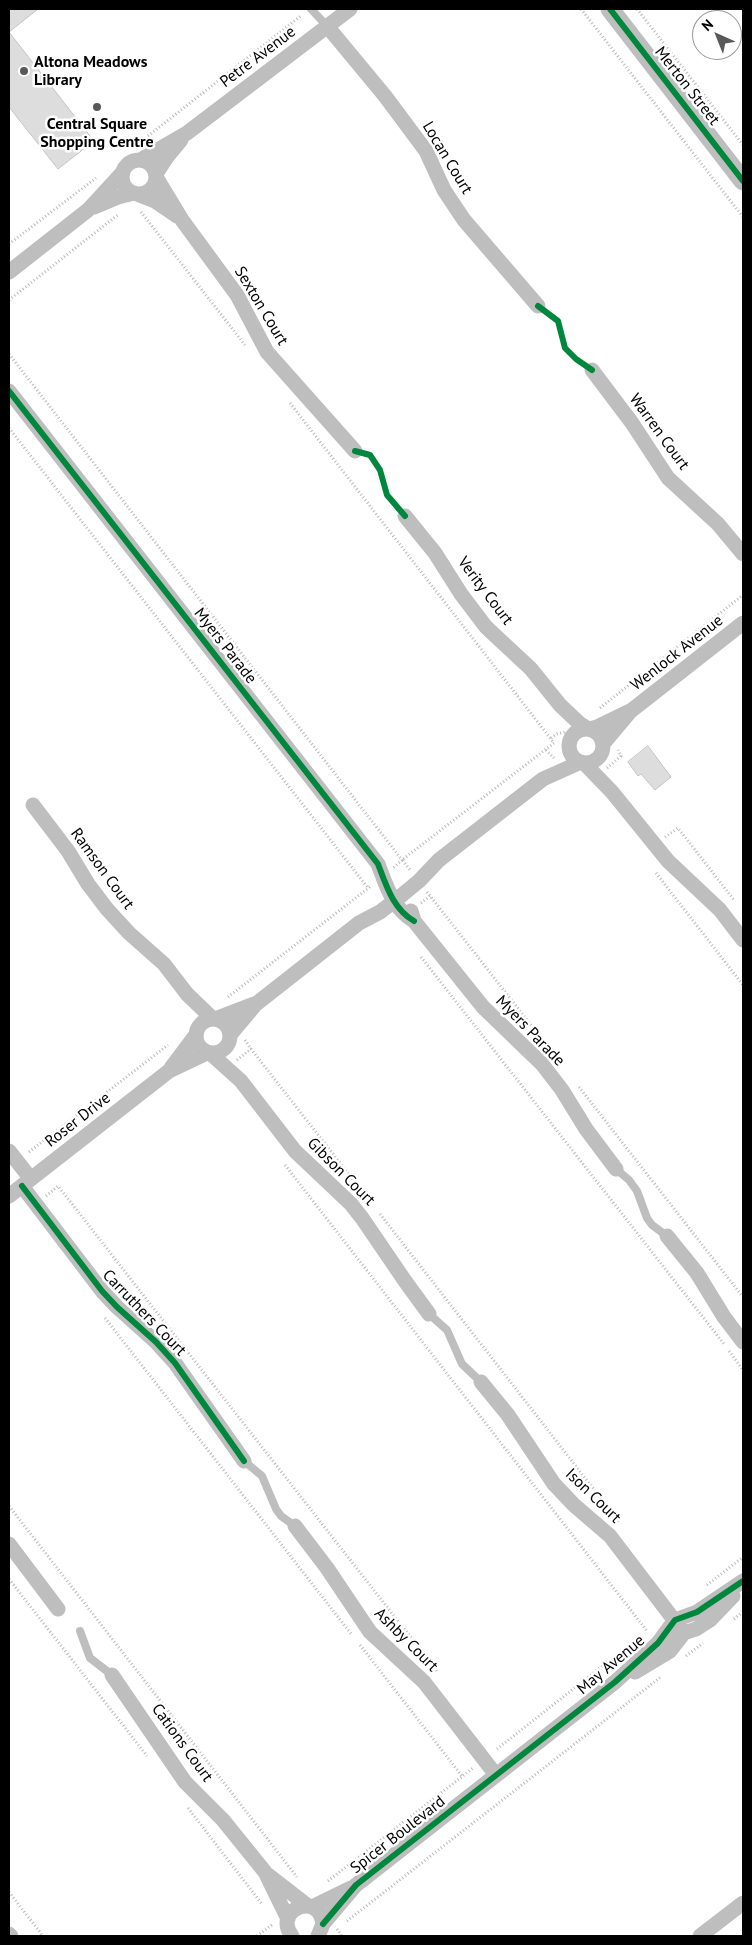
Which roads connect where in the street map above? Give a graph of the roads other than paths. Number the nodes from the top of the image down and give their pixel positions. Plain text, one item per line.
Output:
1 (311, 9) edge
2 (350, 9) edge
3 (610, 9) edge
4 (328, 26) junction
5 (187, 133) junction
6 (142, 160) junction
7 (122, 173) junction
8 (156, 176) junction
9 (743, 181) edge
10 (135, 194) junction
11 (88, 210) junction
12 (182, 220) junction
13 (9, 272) edge
14 (538, 306) dead end
15 (592, 370) dead end
16 (9, 391) edge
17 (355, 451) dead end
18 (406, 516) dead end
19 (743, 554) edge
20 (743, 623) edge
21 (560, 705) junction
22 (632, 710) junction
23 (588, 728) junction
24 (569, 743) junction
25 (602, 749) junction
26 (583, 762) junction
27 (543, 780) junction
28 (612, 792) junction
29 (33, 805) dead end
30 (396, 893) junction
31 (743, 940) edge
32 (187, 994) junction
33 (256, 1004) junction
34 (214, 1019) junction
35 (196, 1034) junction
36 (229, 1040) junction
37 (209, 1053) junction
38 (169, 1071) junction
39 (241, 1082) junction
40 (13, 1156) edge
41 (616, 1169) joint
42 (27, 1182) junction
43 (9, 1196) edge
44 (667, 1236) joint
45 (429, 1314) joint
46 (743, 1342) edge
47 (481, 1382) joint
48 (244, 1461) joint
49 (295, 1526) joint
50 (9, 1544) edge
51 (743, 1583) edge
52 (58, 1609) dead end
53 (675, 1620) junction
54 (80, 1631) dead end
55 (684, 1633) junction
56 (112, 1675) joint
57 (615, 1682) junction
58 (496, 1775) junction
59 (265, 1872) junction
60 (356, 1885) junction
61 (743, 1903) edge
62 (310, 1906) junction
63 (284, 1927) edge
64 (322, 1932) edge
65 (700, 1936) edge

1 - 4 lane
2 - 4 street, Petre Avenue
3 - 9 street, Merton Street
4 - 5 street, Petre Avenue
4 - 14 street, Locan Court
5 - 6 street, Petre Avenue
5 - 8 street, Petre Avenue
6 - 7 street
6 - 8 street
7 - 10 street
7 - 11 street
8 - 10 street
8 - 12 street, Sexton Court
10 - 11 street
10 - 12 street, Sexton Court
11 - 13 street
12 - 17 street, Sexton Court
15 - 19 street, Warren Court
16 - 30 street, Myers Parade
18 - 21 street, Verity Court
20 - 22 street, Wenlock Avenue
21 - 23 street, Verity Court
21 - 24 street, Verity Court
22 - 23 street, Wenlock Avenue
22 - 25 street, Wenlock Avenue
23 - 24 street
23 - 25 street
24 - 26 street
24 - 27 street
25 - 26 street
25 - 28 street
26 - 27 street
26 - 28 street
27 - 30 street
28 - 31 street
29 - 32 street, Ramson Court
30 - 33 street
30 - 41 street, Myers Parade
32 - 34 street, Ramson Court
32 - 35 street, Ramson Court
33 - 34 street
33 - 36 street
34 - 35 street
34 - 36 street
35 - 37 street
35 - 38 street, Roser Drive
36 - 37 street
36 - 39 street, Gibson Court
37 - 38 street, Roser Drive
37 - 39 street, Gibson Court
38 - 42 street, Roser Drive
39 - 45 street, Gibson Court
40 - 42 street, Carruthers Court
41 - 44 lane
42 - 43 street, Roser Drive
42 - 48 street, Carruthers Court
44 - 46 street
45 - 47 lane
47 - 53 street, Ison Court
48 - 49 lane
49 - 58 street, Ashby Court
50 - 52 street
51 - 53 street, May Avenue
51 - 55 street, May Avenue
53 - 55 street, Ison Court
53 - 57 street, May Avenue
54 - 56 lane, Cations Court
55 - 57 street, May Avenue
56 - 59 street, Cations Court
57 - 58 street, May Avenue
58 - 60 street, Spicer Boulevard
59 - 62 street, Cations Court
59 - 63 street, Cations Court
60 - 62 street, Spicer Boulevard
60 - 64 street, Spicer Boulevard
61 - 65 street
62 - 63 street, Spicer Boulevard
62 - 64 street, Cations Court

